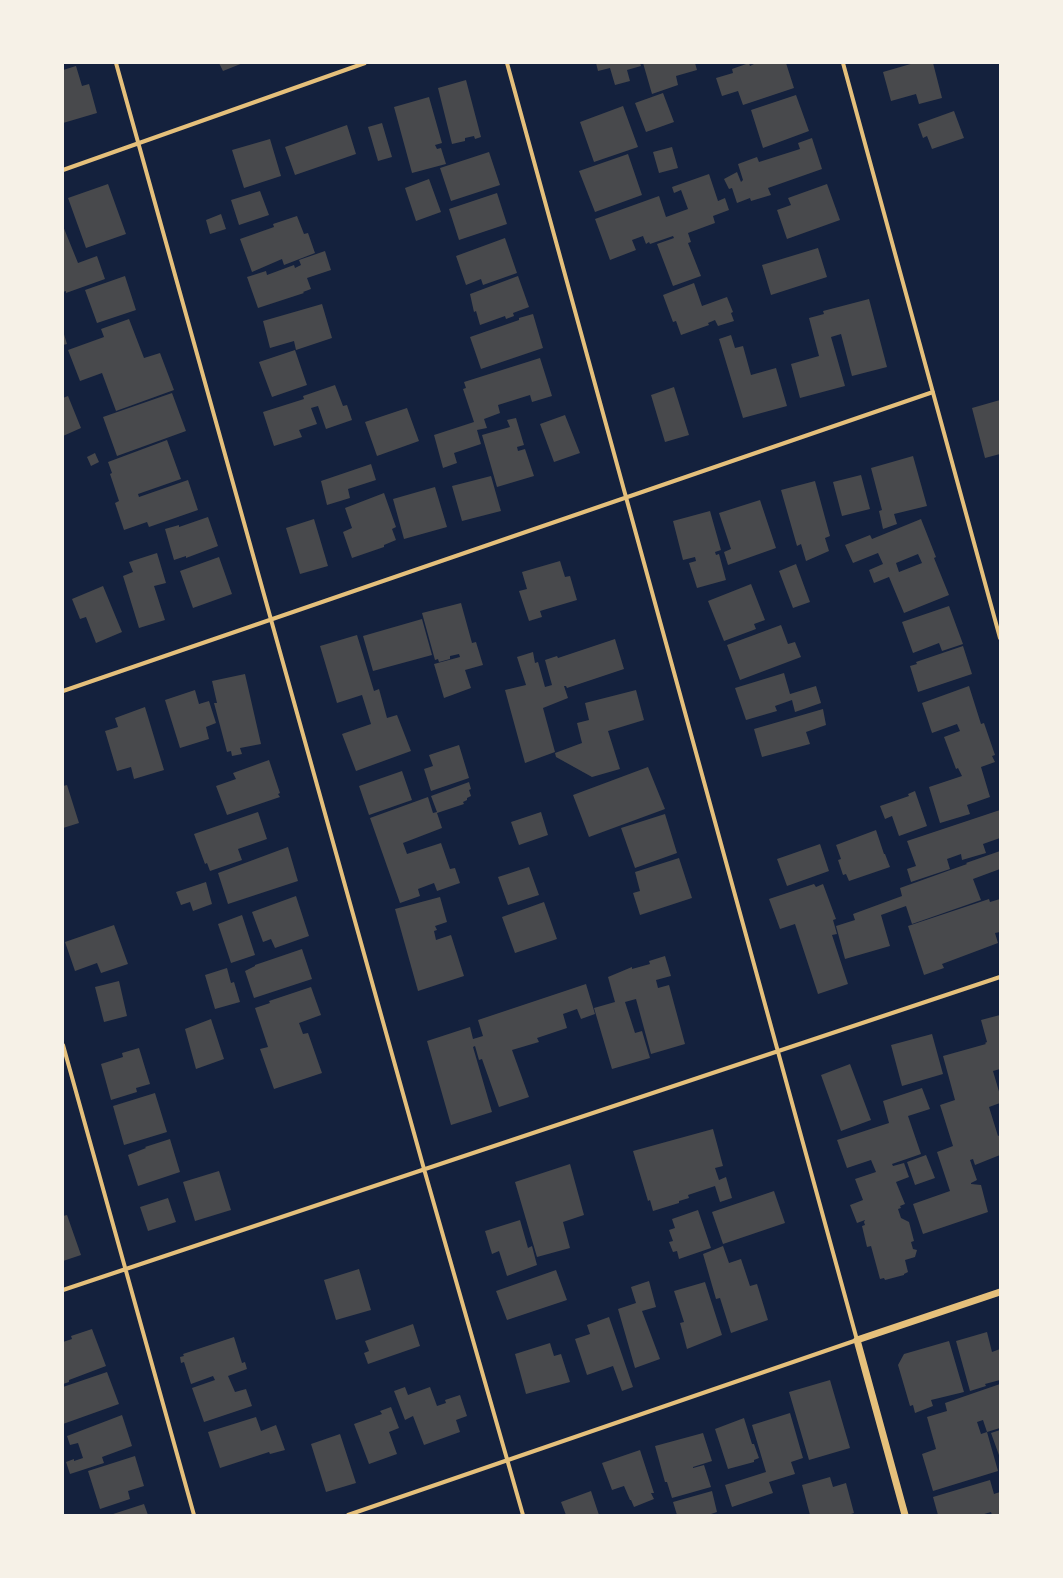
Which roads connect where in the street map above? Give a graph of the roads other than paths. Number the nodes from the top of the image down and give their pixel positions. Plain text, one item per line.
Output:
1 (116, 63) edge
2 (365, 63) edge
3 (507, 63) edge
4 (843, 63) edge
5 (138, 143) junction
6 (63, 170) edge
7 (933, 392) junction
8 (626, 498) junction
9 (271, 619) junction
10 (1000, 638) edge
11 (63, 691) edge
12 (1000, 977) edge
13 (63, 1045) edge
14 (778, 1051) junction
15 (424, 1169) junction
16 (125, 1269) junction
17 (63, 1290) edge
18 (1000, 1292) edge
19 (857, 1340) junction
20 (507, 1460) junction
21 (194, 1515) edge
22 (348, 1515) edge
23 (523, 1515) edge
24 (906, 1515) edge

1 - 5 street
2 - 5 street
3 - 8 street
4 - 7 street
5 - 6 street
5 - 9 street
7 - 8 street
7 - 10 street
8 - 9 street
8 - 14 street
9 - 11 street
9 - 15 street
12 - 14 street
13 - 16 street
14 - 15 street
14 - 19 street
15 - 16 street
15 - 20 street
16 - 17 street
16 - 21 street
18 - 19 street
19 - 20 street
19 - 24 street
20 - 22 street
20 - 23 street

